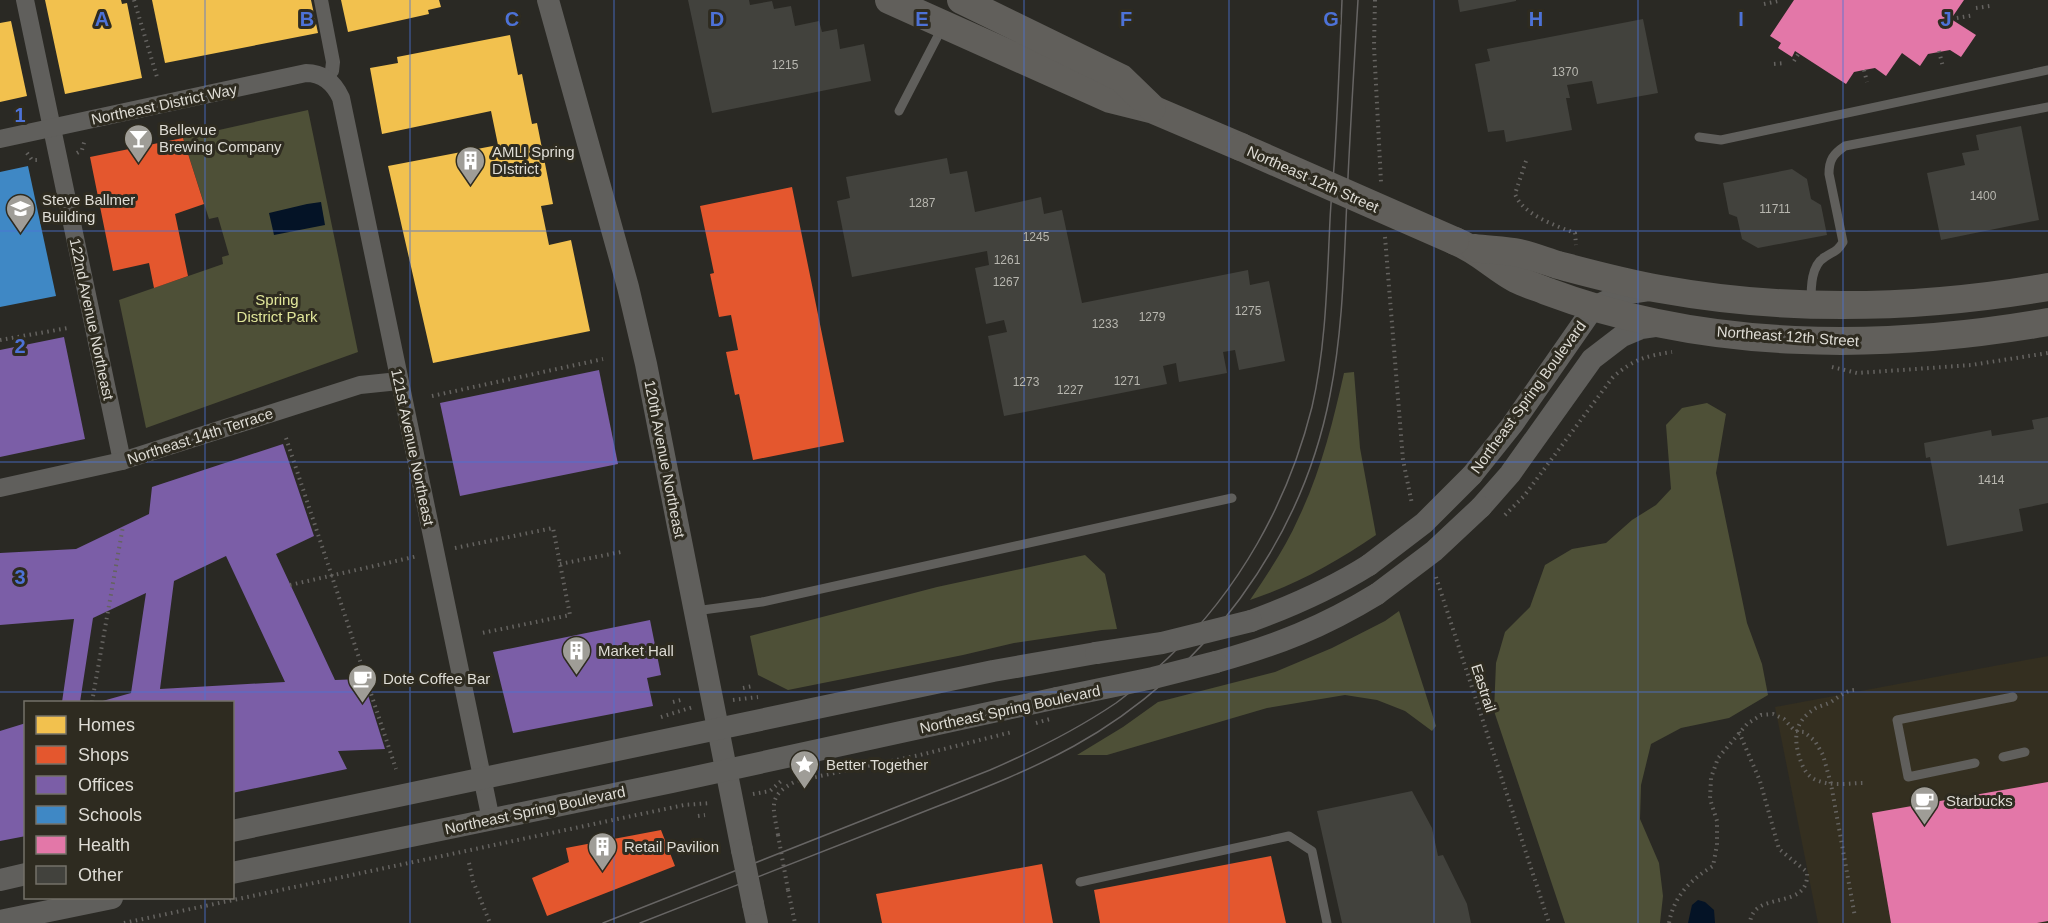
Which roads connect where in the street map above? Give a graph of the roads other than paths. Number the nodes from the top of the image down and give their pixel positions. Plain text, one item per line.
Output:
1 (25, 0) edge
2 (321, 0) edge
3 (548, 0) edge
4 (889, 0) edge
5 (961, 0) edge
6 (944, 25) junction
7 (2048, 70) edge
8 (329, 75) junction
9 (2048, 107) edge
10 (1154, 110) junction
11 (899, 111) dead end
12 (52, 129) junction
13 (1699, 137) dead end
14 (0, 139) edge
15 (1463, 244) junction
16 (2048, 287) edge
17 (1659, 289) junction
18 (1811, 304) junction
19 (1594, 307) junction
20 (2048, 322) edge
21 (1670, 324) junction
22 (399, 381) junction
23 (122, 461) junction
24 (0, 488) edge
25 (1232, 498) dead end
26 (694, 611) junction
27 (2013, 697) dead end
28 (718, 729) junction
29 (2025, 752) dead end
30 (2003, 757) dead end
31 (1975, 763) dead end
32 (726, 770) junction
33 (482, 779) junction
34 (491, 820) junction
35 (234, 831) edge
36 (234, 873) edge
37 (24, 874) edge
38 (0, 880) edge
39 (1080, 882) dead end
40 (103, 899) edge
41 (755, 913) edge
42 (0, 921) edge
43 (1327, 923) edge

1 - 12 street, 122nd Avenue Northeast
2 - 8 street
3 - 26 street, 120th Avenue Northeast
4 - 6 main road, Northeast 12th Street
5 - 10 main road, Northeast 12th Street
6 - 10 main road, Northeast 12th Street
6 - 11 lane
7 - 13 lane
8 - 12 street, Northeast District Way
8 - 22 street, 121st Avenue Northeast
9 - 18 lane
10 - 15 main road, Northeast 12th Street, bridge
12 - 14 street, Northeast District Way
12 - 23 street, 122nd Avenue Northeast
15 - 17 main road, Northeast 12th Street
15 - 19 main road, Northeast 12th Street
16 - 18 main road, Northeast 12th Street
17 - 18 main road, Northeast 12th Street
17 - 19 street, Northeast Spring Boulevard
19 - 21 main road, Northeast 12th Street
19 - 28 street, Northeast Spring Boulevard, bridge
20 - 21 main road, Northeast 12th Street
21 - 32 street, Northeast Spring Boulevard, bridge
22 - 23 street, Northeast 14th Terrace
22 - 33 street, 121st Avenue Northeast
23 - 24 street, Northeast 14th Terrace
25 - 26 lane
26 - 28 street, 120th Avenue Northeast
27 - 31 lane
28 - 32 street, 120th Avenue Northeast
28 - 33 street, Northeast Spring Boulevard
29 - 30 lane
32 - 34 street, Northeast Spring Boulevard
32 - 41 street, 120th Avenue Northeast, bridge
33 - 34 street, 121st Avenue Northeast
33 - 35 street, Northeast Spring Boulevard
34 - 36 street, Northeast Spring Boulevard
37 - 38 street
39 - 43 lane
40 - 42 street

